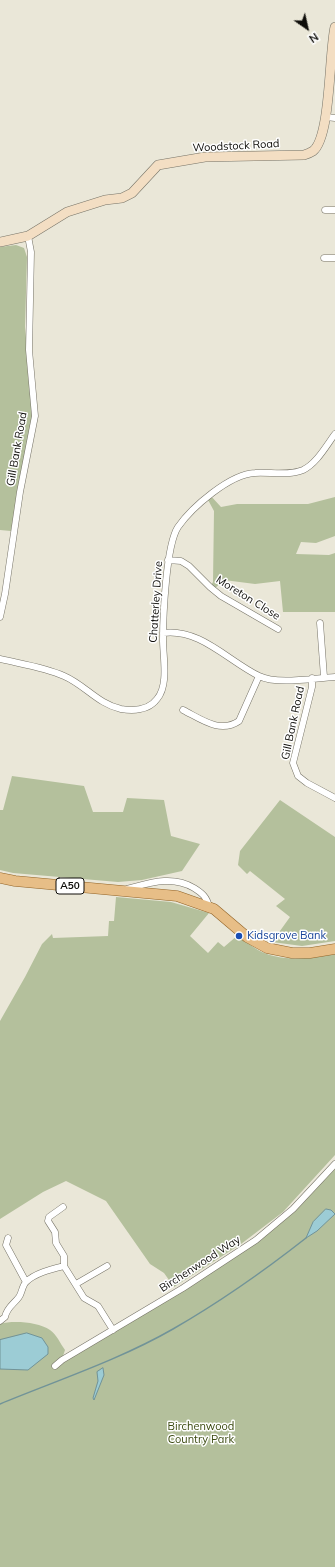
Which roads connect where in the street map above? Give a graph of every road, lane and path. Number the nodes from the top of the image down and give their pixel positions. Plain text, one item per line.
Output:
1 (335, 27) edge
2 (330, 118) edge
3 (325, 210) dead end
4 (335, 210) edge
5 (28, 236) junction
6 (4, 242) edge
7 (324, 258) dead end
8 (335, 258) edge
9 (335, 434) edge
10 (168, 560) junction
11 (0, 617) edge
12 (320, 623) dead end
13 (278, 629) dead end
14 (163, 633) junction
15 (0, 659) edge
16 (259, 676) junction
17 (335, 677) edge
18 (312, 678) junction
19 (324, 678) junction
20 (183, 710) dead end
21 (335, 798) edge
22 (0, 878) edge
23 (335, 949) edge
24 (335, 1164) edge
25 (63, 1207) dead end
26 (8, 1238) dead end
27 (64, 1266) junction
28 (107, 1266) dead end
29 (26, 1282) junction
30 (76, 1284) junction
31 (0, 1321) edge
32 (113, 1330) junction
33 (56, 1366) dead end

1 - 2 street, Woodstock Road
2 - 5 street, Woodstock Road
3 - 4 street
5 - 6 street, Woodstock Road
5 - 11 street, Gill Bank Road
7 - 8 street
9 - 10 street, Chatterley Drive
10 - 13 street, Moreton Close
10 - 14 street, Chatterley Drive
12 - 19 street
14 - 15 street, Chatterley Drive
14 - 16 street
16 - 18 street
16 - 20 street
17 - 19 street
18 - 19 street
18 - 21 street, Gill Bank Road
22 - 23 main road, A50
24 - 32 street, Birchenwood Way
25 - 27 street
26 - 29 street
27 - 29 street
27 - 30 street
28 - 30 street
29 - 31 street
30 - 32 street
32 - 33 street, Birchenwood Way

